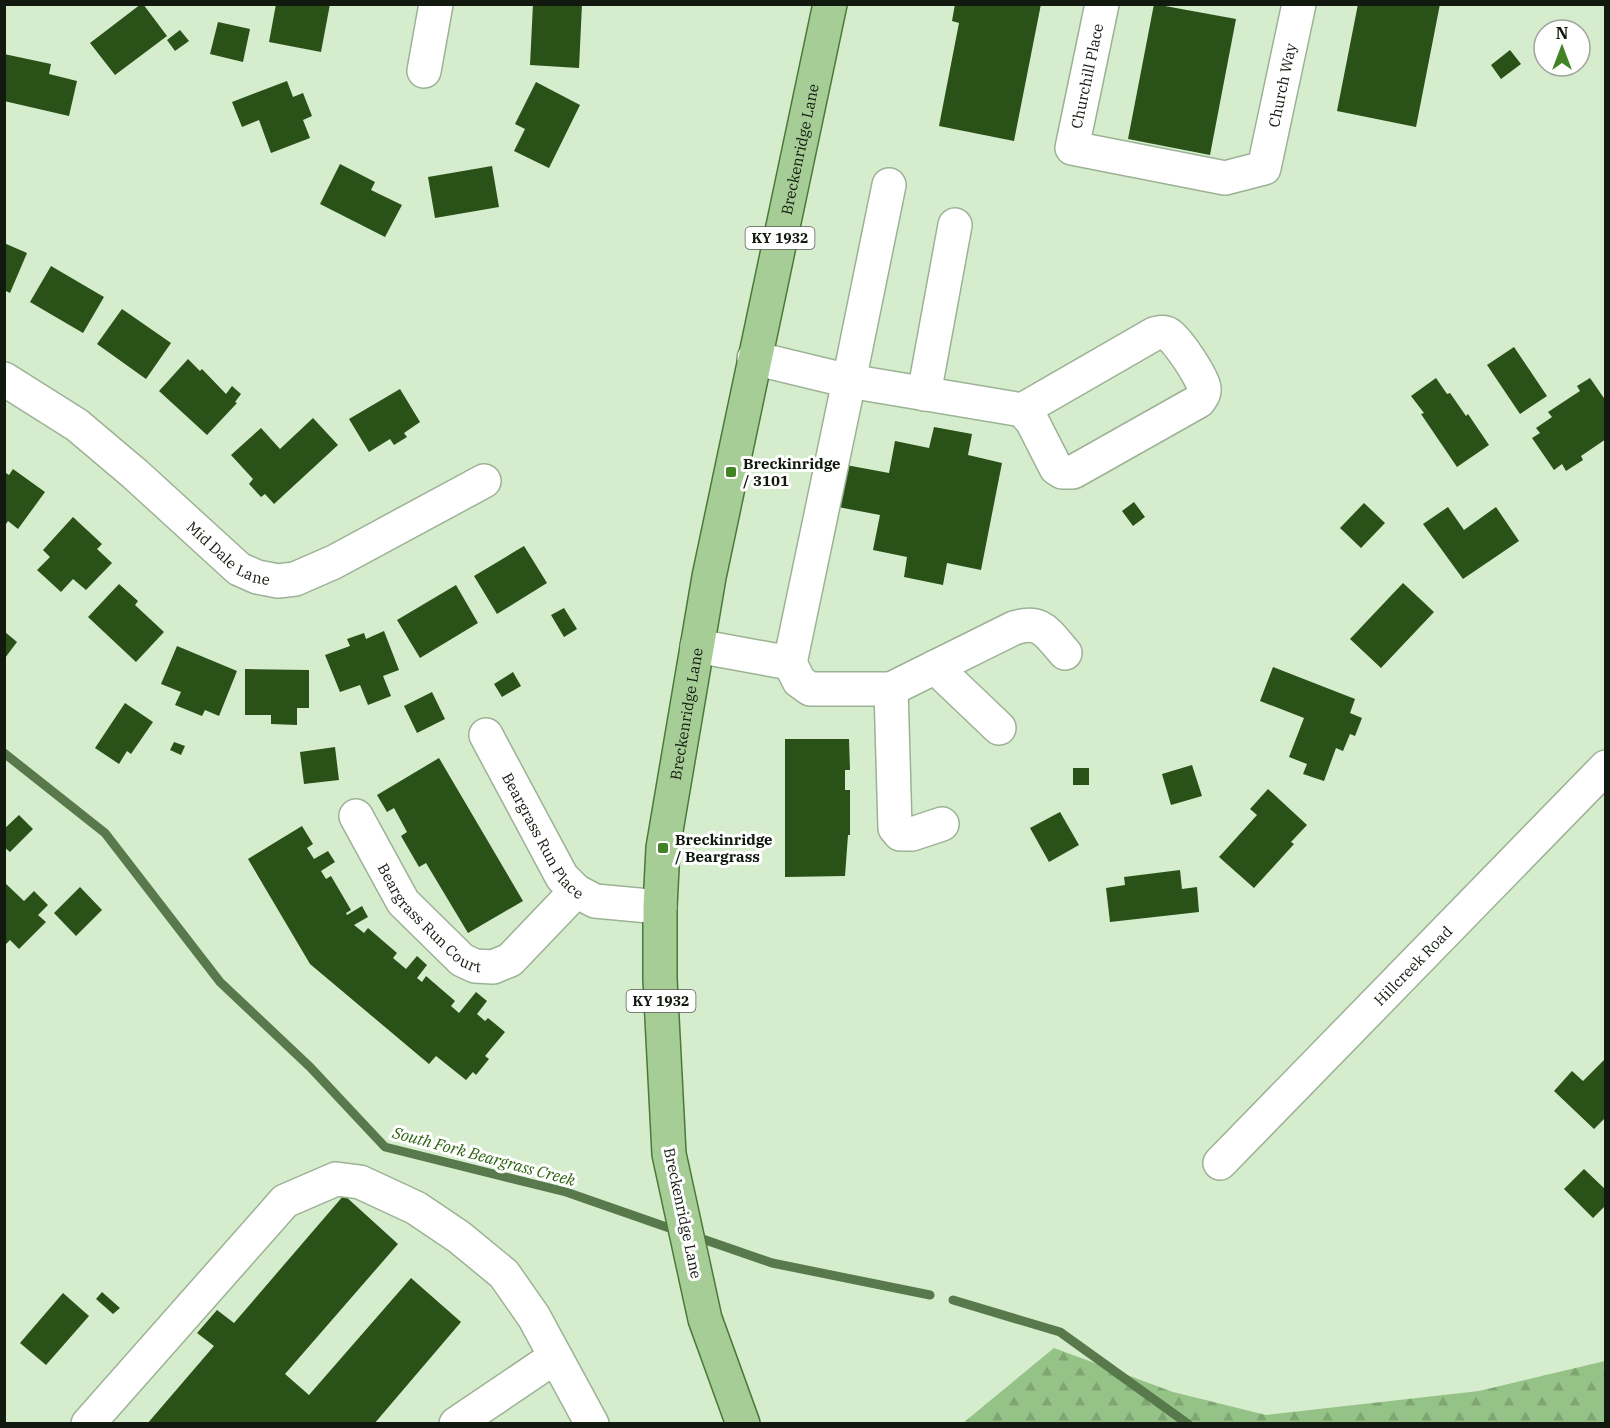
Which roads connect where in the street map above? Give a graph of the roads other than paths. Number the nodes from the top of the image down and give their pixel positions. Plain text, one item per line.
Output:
1 (436, 4) edge
2 (830, 4) edge
3 (1102, 4) edge
4 (1299, 4) edge
5 (424, 71) dead end
6 (1264, 168) joint
7 (889, 185) dead end
8 (955, 225) dead end
9 (754, 358) junction
10 (4, 379) edge
11 (849, 381) junction
12 (924, 393) junction
13 (1022, 410) junction
14 (484, 481) dead end
15 (697, 646) junction
16 (1065, 653) dead end
17 (790, 663) junction
18 (935, 667) junction
19 (891, 689) junction
20 (999, 728) dead end
21 (486, 735) dead end
22 (1605, 767) edge
23 (356, 816) dead end
24 (942, 824) dead end
25 (576, 891) junction
26 (660, 907) junction
27 (1220, 1163) dead end
28 (555, 1357) junction
29 (581, 1419) edge
30 (88, 1424) edge
31 (456, 1424) edge
32 (743, 1424) edge

1 - 5 street
2 - 9 main road, Breckenridge Lane / KY 1932
3 - 6 street, Churchill Place
4 - 6 street, Church Way
7 - 11 street
8 - 12 street
9 - 11 street
9 - 15 main road, Breckenridge Lane / KY 1932
10 - 14 street, Mid Dale Lane
11 - 12 street
11 - 17 street
12 - 13 street
13 - 13 street
15 - 17 street
15 - 26 main road, Breckenridge Lane / KY 1932
16 - 18 street
17 - 19 street
18 - 19 street
18 - 20 street
19 - 24 street
21 - 25 street, Beargrass Run Place
22 - 27 street, Hillcreek Road
23 - 25 street, Beargrass Run Court
25 - 26 street, Beargrass Run Place
26 - 32 main road, Breckenridge Lane / KY 1932
28 - 29 street
28 - 30 street
28 - 31 street

